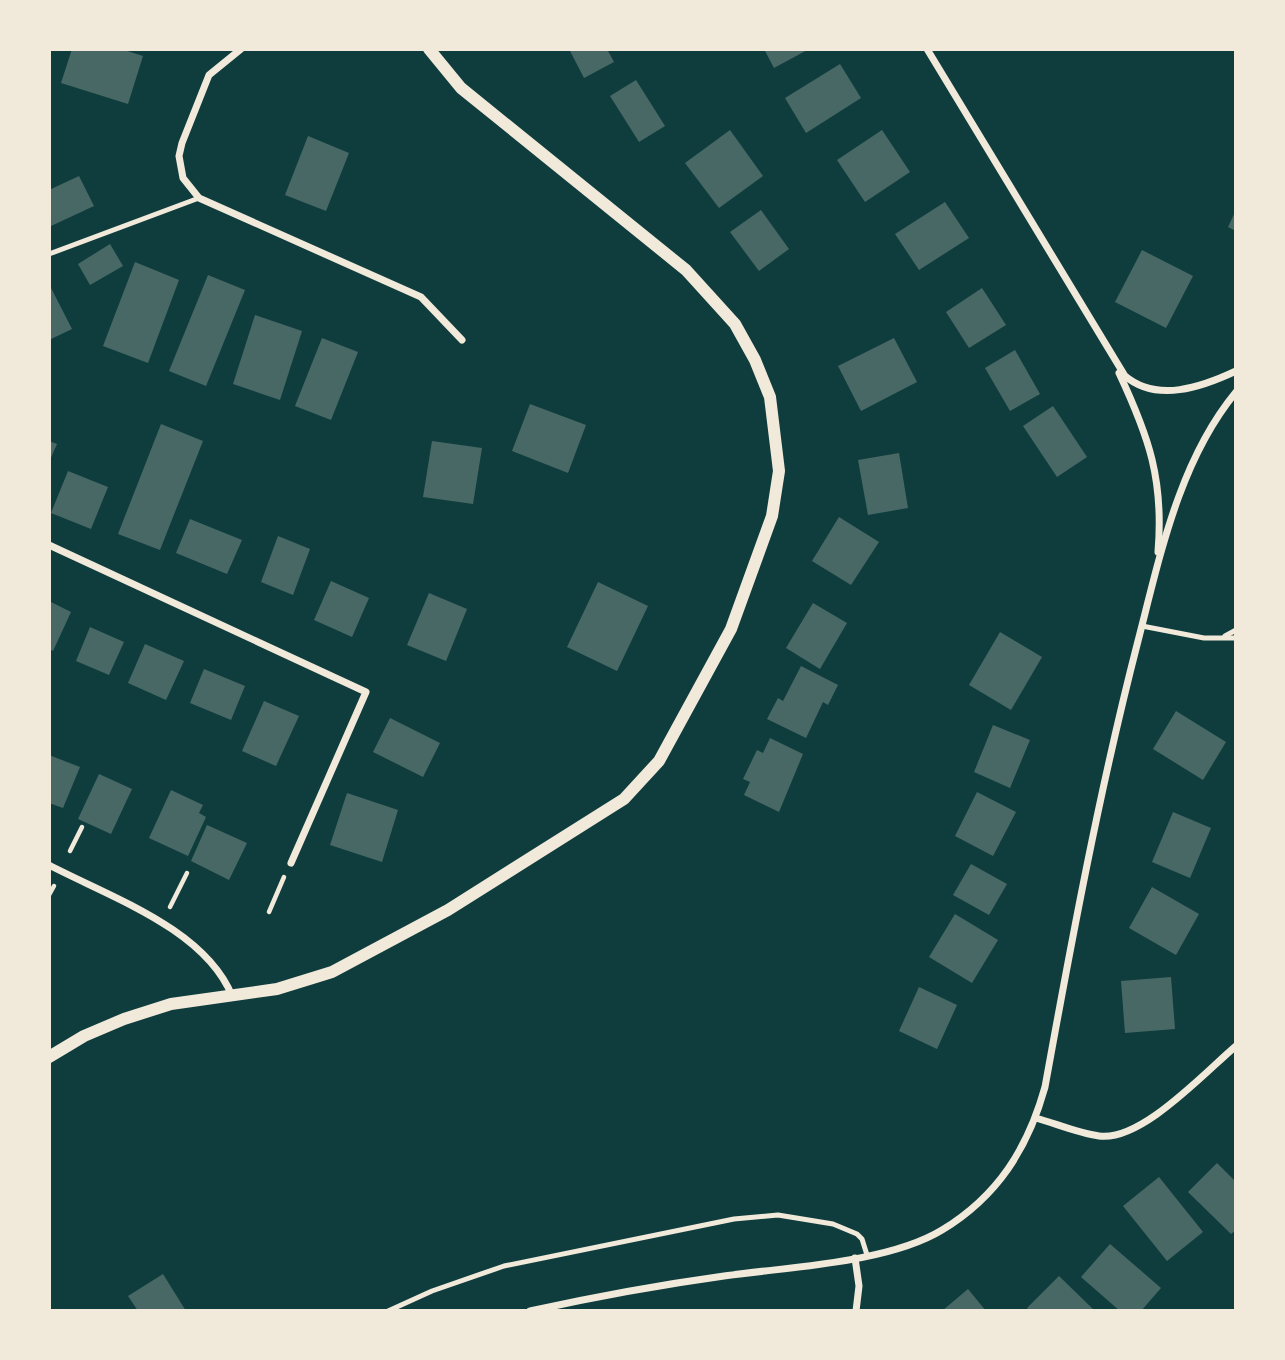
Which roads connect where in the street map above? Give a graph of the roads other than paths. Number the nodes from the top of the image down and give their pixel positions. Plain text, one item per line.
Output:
1 (241, 49) edge
2 (429, 49) edge
3 (927, 49) edge
4 (199, 198) junction
5 (49, 254) edge
6 (462, 340) dead end
7 (1114, 362) junction
8 (1236, 371) edge
9 (1236, 392) edge
10 (49, 545) edge
11 (1157, 570) junction
12 (1142, 626) junction
13 (1236, 630) edge
14 (1225, 636) junction
15 (1236, 638) edge
16 (290, 863) road end
17 (49, 865) edge
18 (232, 996) junction
19 (1236, 1046) edge
20 (49, 1057) edge
21 (1036, 1118) junction
22 (867, 1255) junction
23 (855, 1258) junction
24 (388, 1311) edge
25 (530, 1311) edge
26 (856, 1311) edge

1 - 4 street
2 - 18 street
3 - 7 street
4 - 5 lane
4 - 6 street
7 - 8 street
7 - 11 street
9 - 11 street
10 - 16 street
11 - 12 street
12 - 14 lane
12 - 21 street
13 - 14 lane
14 - 15 lane
17 - 18 street
18 - 20 street
19 - 21 street
21 - 22 street
22 - 23 street
22 - 24 lane
23 - 25 street
23 - 26 street

